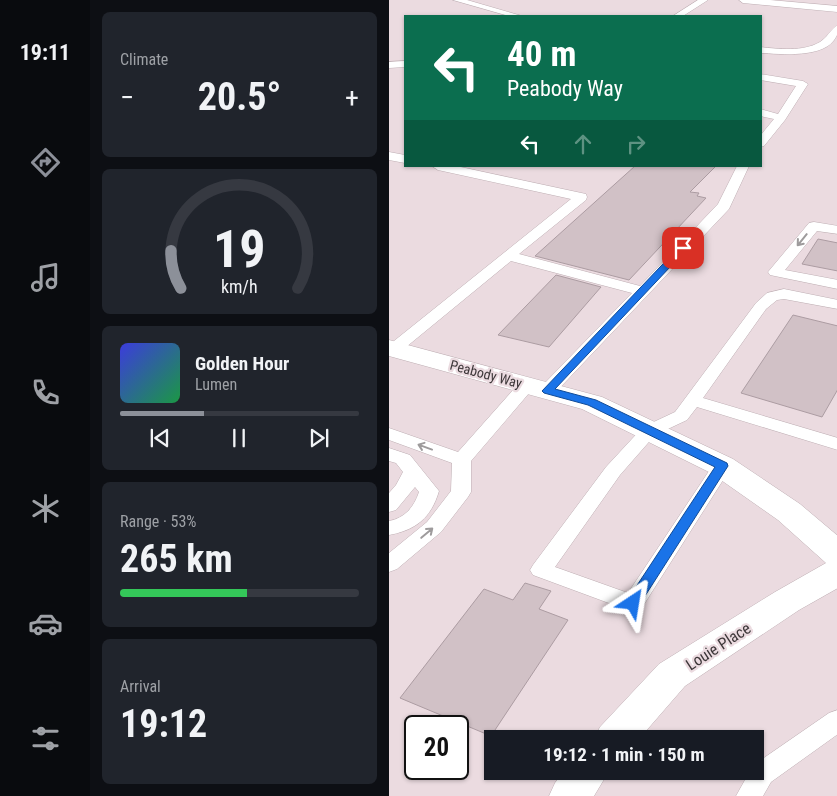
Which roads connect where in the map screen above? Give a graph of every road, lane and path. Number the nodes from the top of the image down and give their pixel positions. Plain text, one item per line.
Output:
1 (457, 0) edge
2 (704, 0) edge
3 (743, 0) edge
4 (837, 9) edge
5 (514, 15) edge
6 (679, 15) edge
7 (837, 28) edge
8 (762, 50) edge
9 (404, 64) edge
10 (389, 65) edge
11 (762, 77) edge
12 (762, 113) edge
13 (781, 118) junction
14 (762, 142) edge
15 (389, 156) edge
16 (404, 159) edge
17 (442, 167) edge
18 (743, 167) edge
19 (837, 230) edge
20 (508, 256) junction
21 (835, 284) edge
22 (643, 291) junction
23 (837, 305) edge
24 (392, 348) edge
25 (537, 388) junction
26 (692, 400) junction
27 (649, 431) junction
28 (389, 434) edge
29 (837, 444) edge
30 (389, 454) edge
31 (462, 460) junction
32 (722, 466) junction
33 (413, 472) junction
34 (389, 505) edge
35 (389, 528) edge
36 (837, 555) edge
37 (389, 564) edge
38 (837, 572) edge
39 (837, 720) edge
40 (622, 730) edge
41 (582, 780) edge
42 (570, 796) edge
43 (749, 796) edge

1 - 5 lane
2 - 6 lane
3 - 4 lane
7 - 8 lane
9 - 10 lane
11 - 13 lane
12 - 13 lane
13 - 14 lane
15 - 16 lane
17 - 20 lane
18 - 22 lane
19 -> 21 lane
20 - 22 lane
20 - 24 lane
22 - 25 lane
23 - 26 lane
24 - 25 street, Peabody Way
25 - 27 street, Peabody Way
25 - 31 lane
26 - 27 lane
26 - 29 lane
27 - 32 street, Peabody Way
27 - 32 lane
31 -> 28 lane
30 - 33 lane
37 -> 31 lane
32 - 36 street, Peabody Way
33 - 34 lane
33 - 35 lane
38 - 40 street, Louie Place
39 - 43 lane
41 - 42 street

